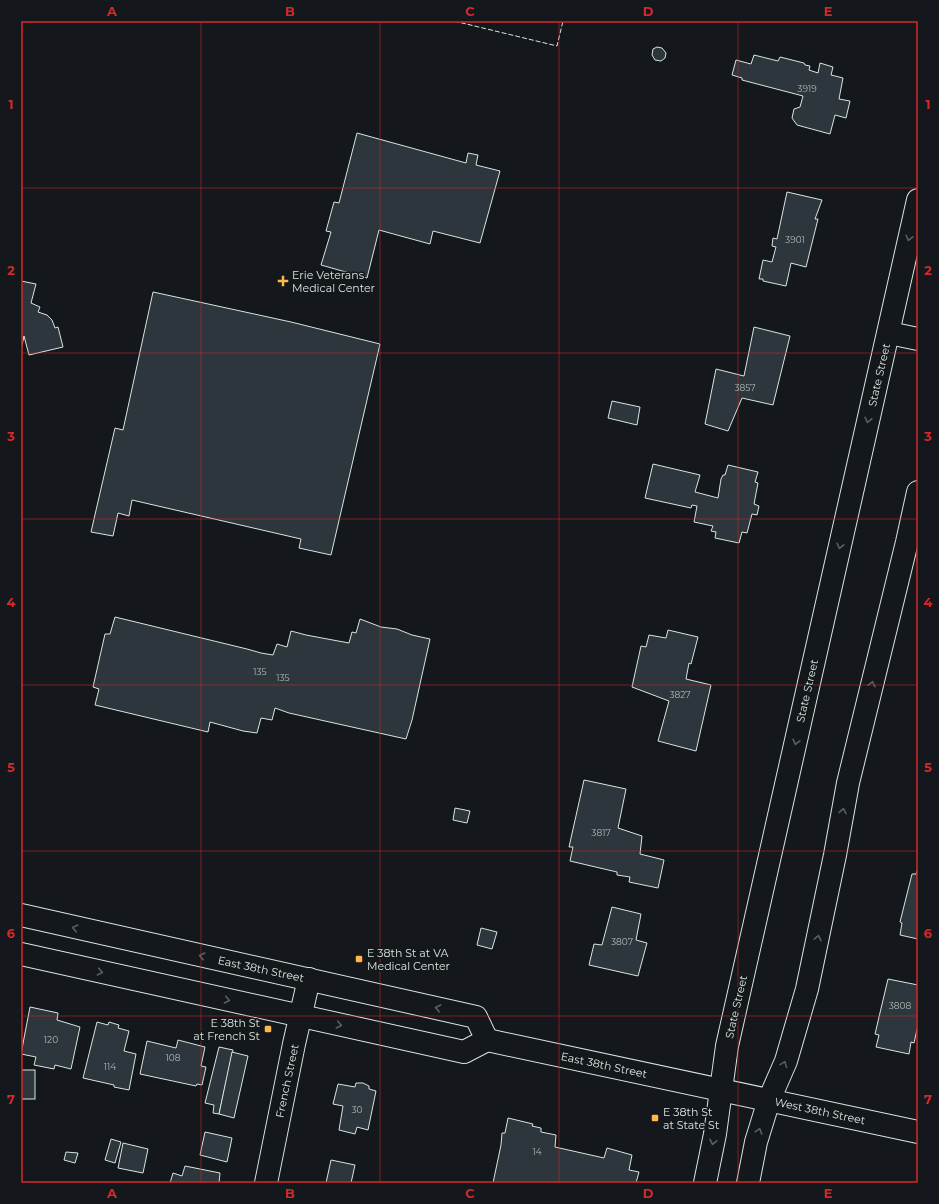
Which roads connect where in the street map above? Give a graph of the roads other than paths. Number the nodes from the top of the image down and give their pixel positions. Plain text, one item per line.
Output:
1 (918, 200) edge
2 (889, 333) junction
3 (918, 339) edge
4 (918, 492) edge
5 (21, 915) edge
6 (21, 954) edge
7 (309, 979) junction
8 (301, 1016) junction
9 (487, 1040) junction
10 (721, 1090) junction
11 (769, 1100) junction
12 (918, 1132) edge
13 (266, 1183) edge
14 (705, 1183) edge
15 (748, 1183) edge

1 -> 2 street, State Street
2 - 3 street
2 -> 10 street, State Street
11 -> 4 street
7 -> 5 street, East 38th Street
6 -> 8 street
7 - 8 street, French Street
9 -> 7 street, East 38th Street
8 -> 9 street
8 - 13 street, French Street
9 - 10 street, East 38th Street
10 - 11 street, West 38th Street
10 -> 14 street, State Street
11 - 12 street, West 38th Street
15 -> 11 street

